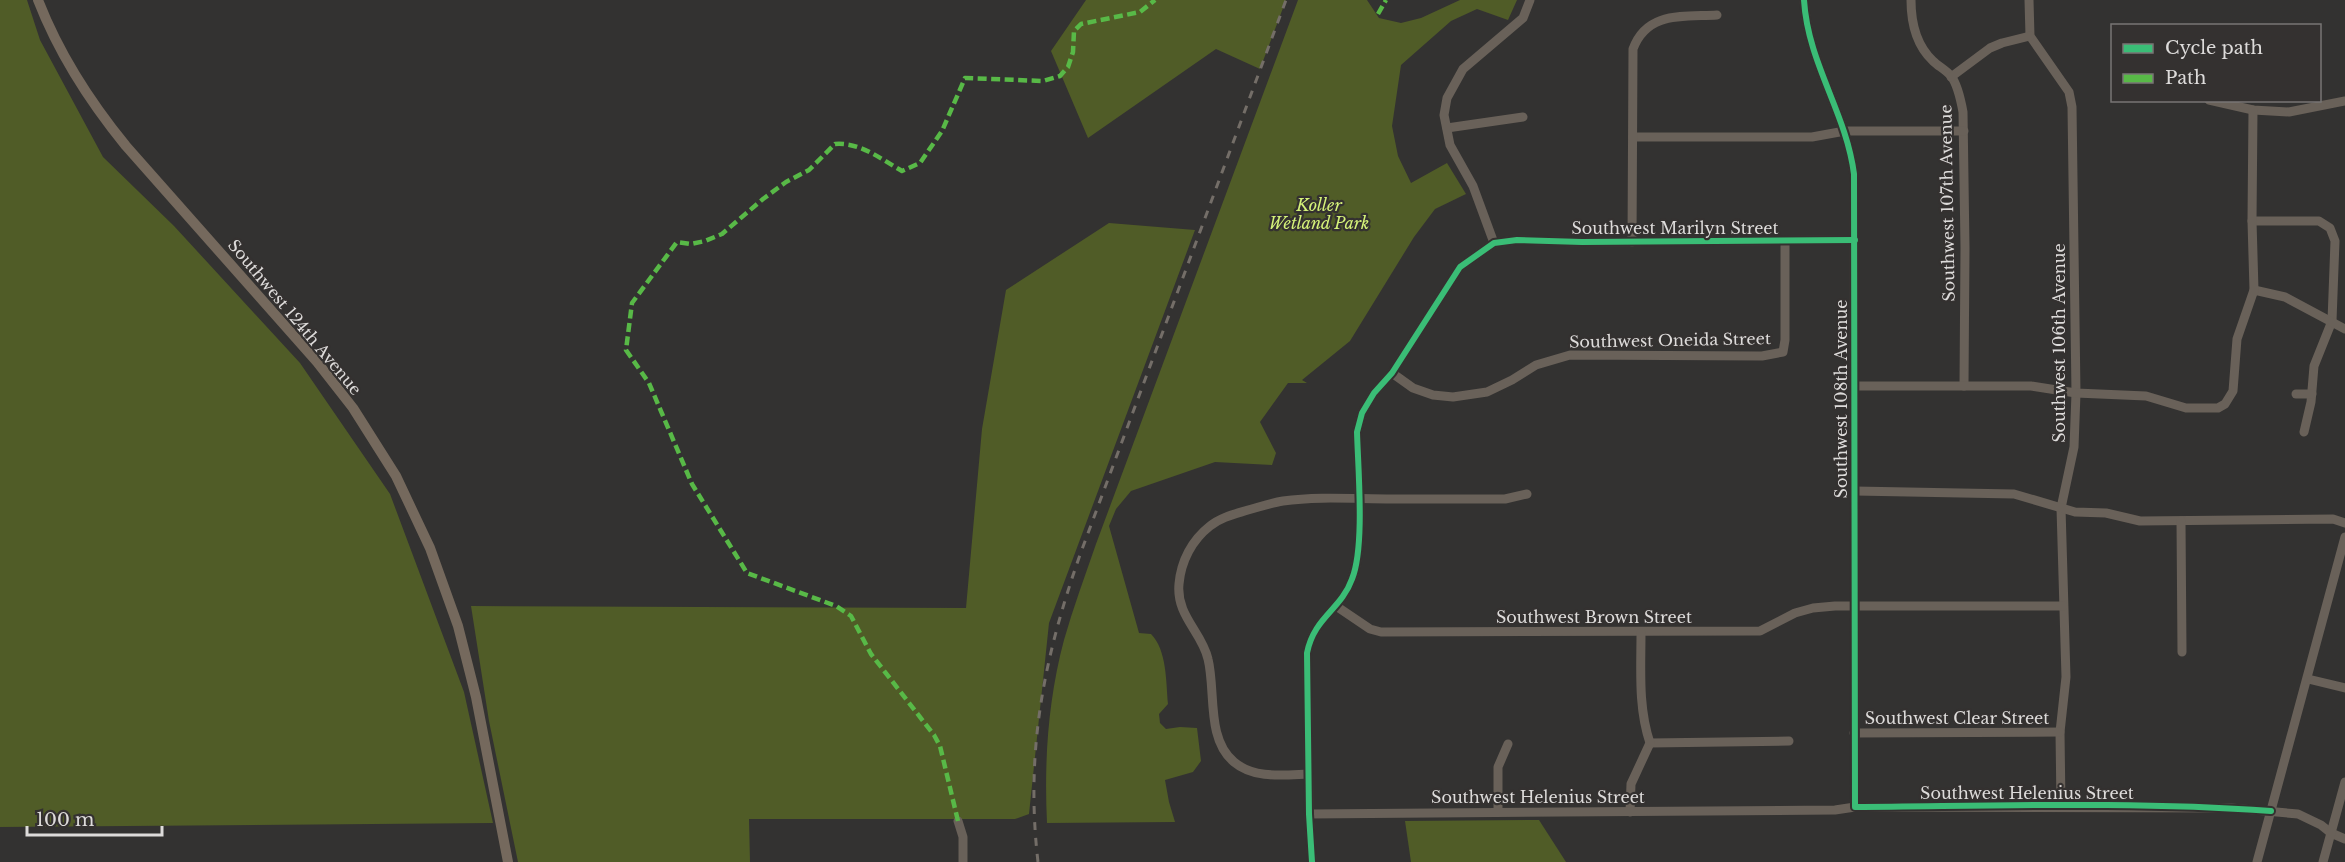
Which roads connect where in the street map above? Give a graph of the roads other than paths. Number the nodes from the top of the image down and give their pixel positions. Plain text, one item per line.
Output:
1 (38, 0) edge
2 (1530, 0) edge
3 (1804, 0) edge
4 (1911, 0) edge
5 (2029, 0) edge
6 (1717, 15) dead end
7 (2030, 36) junction
8 (1951, 77) junction
9 (2345, 101) edge
10 (2218, 102) edge
11 (2253, 110) junction
12 (1523, 117) dead end
13 (1447, 128) junction
14 (1964, 130) junction
15 (1845, 131) junction
16 (1633, 137) junction
17 (2252, 221) junction
18 (1855, 240) junction
19 (1632, 242) junction
20 (1785, 242) junction
21 (1494, 243) junction
22 (2254, 290) junction
23 (2332, 321) junction
24 (2345, 329) edge
25 (1392, 373) junction
26 (1855, 386) junction
27 (1964, 386) junction
28 (2076, 393) junction
29 (2296, 394) dead end
30 (2312, 394) junction
31 (2304, 432) dead end
32 (1855, 491) junction
33 (1527, 494) dead end
34 (1358, 499) junction
35 (2061, 508) junction
36 (2181, 521) junction
37 (2345, 522) edge
38 (2345, 537) edge
39 (1336, 606) junction
40 (2063, 606) junction
41 (1855, 607) junction
42 (1641, 633) junction
43 (2182, 652) dead end
44 (2308, 679) junction
45 (2345, 688) edge
46 (2060, 732) junction
47 (1854, 733) junction
48 (1789, 741) dead end
49 (1650, 743) junction
50 (1508, 744) dead end
51 (1308, 774) junction
52 (2345, 782) edge
53 (2061, 806) junction
54 (1855, 807) junction
55 (2271, 811) junction
56 (1498, 812) junction
57 (1630, 812) junction
58 (1309, 814) junction
59 (958, 821) dead end
60 (2331, 833) junction
61 (2345, 839) edge
62 (508, 862) edge
63 (963, 862) edge
64 (1312, 862) edge
65 (2257, 862) edge
66 (2323, 862) edge

1 - 62 main road, Southwest 124th Avenue
2 - 13 street
3 - 15 street, Southwest 108th Avenue
4 - 8 street, Southwest 107th Avenue
5 - 7 street
6 - 16 street
7 - 8 street
7 - 28 street, Southwest 106th Avenue
8 - 14 street, Southwest 107th Avenue
9 - 11 street
10 - 11 street
11 - 17 street
12 - 13 street
13 - 21 street
14 - 15 street
14 - 27 street, Southwest 107th Avenue
15 - 16 street
15 - 18 street, Southwest 108th Avenue
16 - 19 street
17 - 22 street
17 - 23 street
18 - 20 street, Southwest Marilyn Street
18 - 26 street, Southwest 108th Avenue
19 - 20 street, Southwest Marilyn Street
19 - 21 street, Southwest Marilyn Street
20 - 25 street, Southwest Oneida Street
21 - 25 street
22 - 23 street
22 - 28 street
23 - 24 street
23 - 30 street
25 - 34 street
26 - 27 street
26 - 32 street, Southwest 108th Avenue
27 - 28 street
28 - 35 street, Southwest 106th Avenue
29 - 30 street
30 - 31 street
32 - 35 street
32 - 41 street, Southwest 108th Avenue
33 - 34 street
34 - 39 street
34 - 51 street
35 - 36 street
35 - 40 street, Southwest 106th Avenue
36 - 37 street
36 - 43 street
38 - 44 street
39 - 42 street, Southwest Brown Street
39 - 51 street
40 - 41 street, Southwest Brown Street
40 - 46 street, Southwest 106th Avenue
41 - 42 street, Southwest Brown Street
41 - 47 street, Southwest 108th Avenue
42 - 49 street
44 - 45 street
44 - 55 street
46 - 47 street, Southwest Clear Street
46 - 53 street, Southwest 106th Avenue
47 - 54 street, Southwest 108th Avenue
48 - 49 street
49 - 57 street
50 - 56 street
51 - 58 street
52 - 60 street
53 - 54 street, Southwest Helenius Street
53 - 55 street, Southwest Helenius Street
54 - 57 street, Southwest Helenius Street
55 - 60 street, Southwest Helenius Street
55 - 65 street
56 - 57 street, Southwest Helenius Street
56 - 58 street, Southwest Helenius Street
58 - 64 street
59 - 63 street
60 - 61 street, Southwest Helenius Street
60 - 66 street

